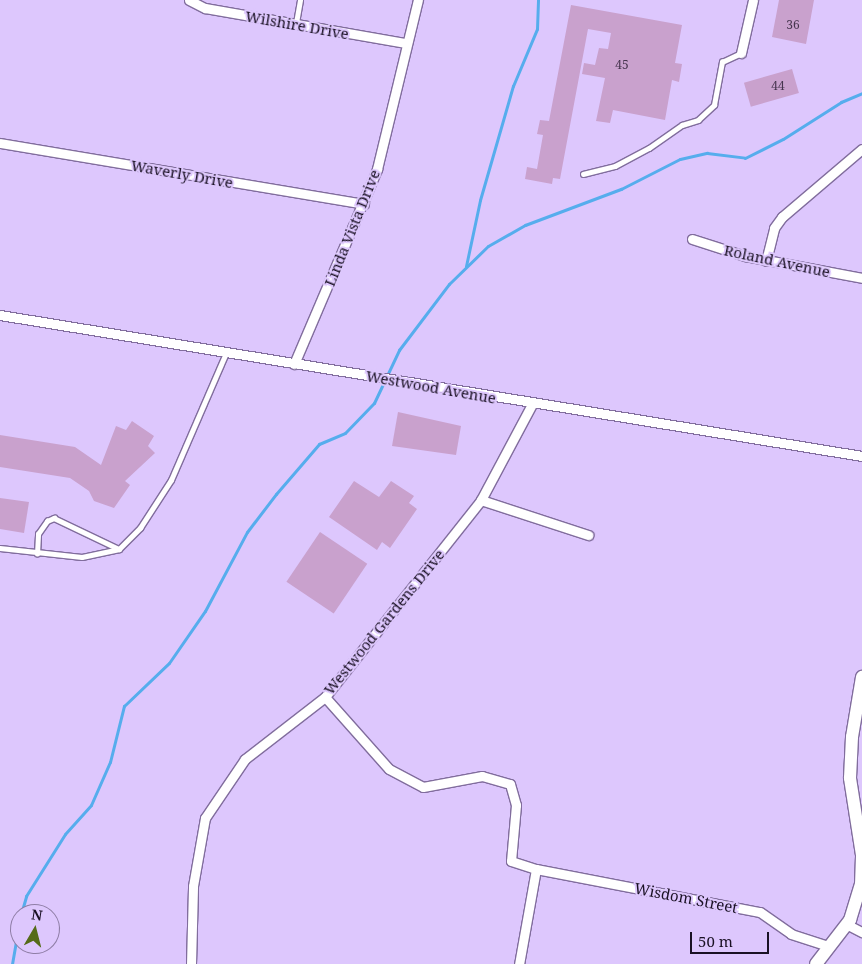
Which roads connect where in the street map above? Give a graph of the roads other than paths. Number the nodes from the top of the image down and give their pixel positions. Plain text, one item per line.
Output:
1 (190, 0) edge
2 (300, 0) edge
3 (418, 0) edge
4 (753, 0) edge
5 (296, 24) junction
6 (406, 44) junction
7 (741, 54) joint
8 (0, 143) edge
9 (862, 149) edge
10 (583, 174) dead end
11 (364, 204) junction
12 (692, 239) dead end
13 (766, 261) junction
14 (862, 278) edge
15 (0, 315) edge
16 (226, 353) junction
17 (294, 364) junction
18 (532, 404) junction
19 (862, 456) edge
20 (480, 500) junction
21 (588, 534) dead end
22 (0, 548) edge
23 (119, 549) junction
24 (37, 554) junction
25 (862, 677) edge
26 (324, 697) junction
27 (536, 869) junction
28 (846, 924) junction
29 (862, 932) edge
30 (828, 946) junction
31 (191, 964) edge
32 (518, 964) edge
33 (816, 964) edge

1 - 5 street, Wilshire Drive
2 - 5 lane
3 - 6 street, Linda Vista Drive
4 - 7 street
5 - 6 street, Wilshire Drive
6 - 11 street, Linda Vista Drive
7 - 10 lane
8 - 11 street, Waverly Drive
9 - 13 street
11 - 17 street, Linda Vista Drive
12 - 13 street, Roland Avenue
13 - 14 street, Roland Avenue
15 - 16 street, Westwood Avenue
16 - 17 street, Westwood Avenue
16 - 23 lane
17 - 18 street, Westwood Avenue
18 - 19 street, Westwood Avenue
18 - 20 street, Westwood Gardens Drive
20 - 21 street
20 - 26 street, Westwood Gardens Drive
22 - 24 lane
23 - 24 lane
23 - 24 lane
25 - 28 street
26 - 27 street, Wisdom Street
26 - 31 street, Westwood Gardens Drive
27 - 30 street, Wisdom Street
27 - 32 street
28 - 29 street
28 - 30 street
30 - 33 street

